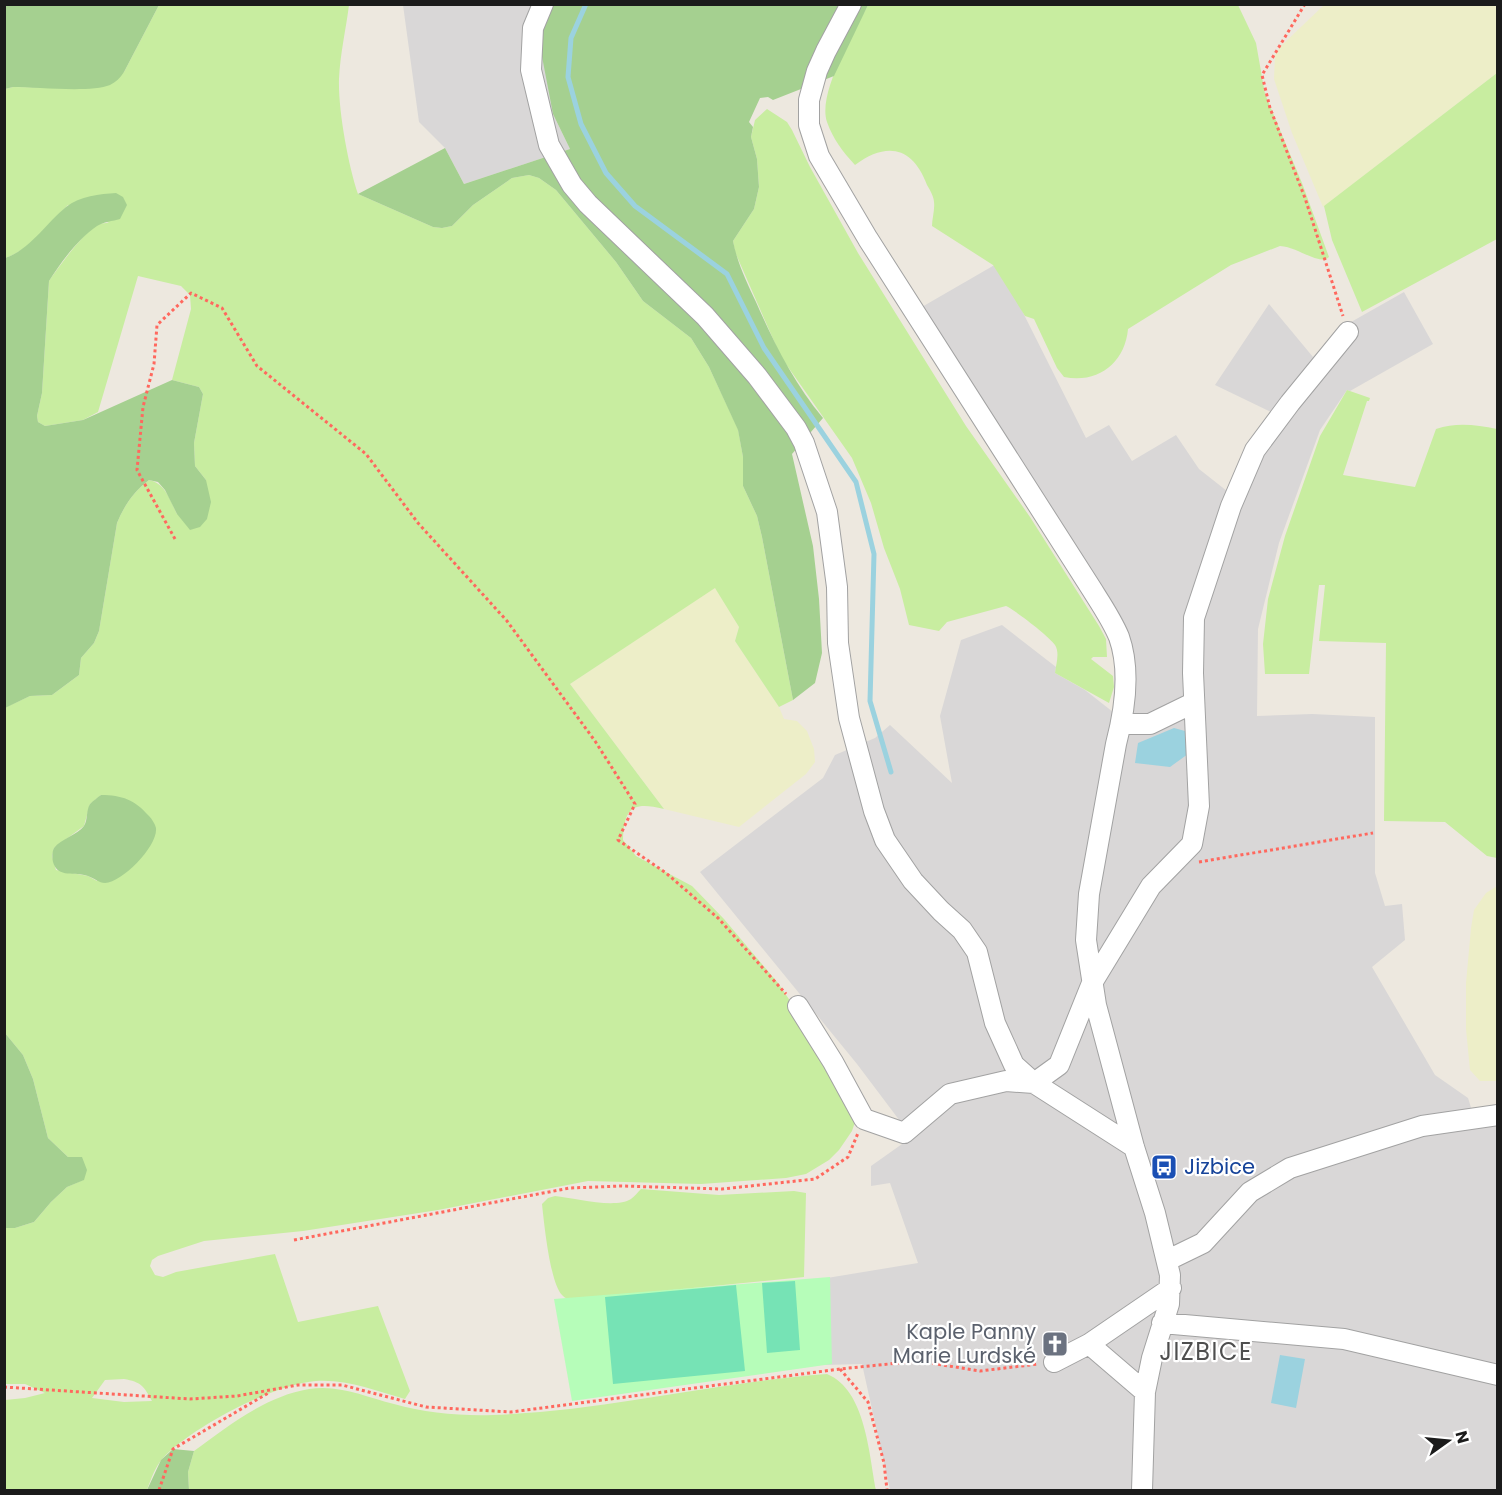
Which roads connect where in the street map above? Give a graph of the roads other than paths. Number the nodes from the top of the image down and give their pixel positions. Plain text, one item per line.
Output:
1 (543, 4) edge
2 (851, 4) edge
3 (1348, 332) road end
4 (1194, 703) junction
5 (1122, 724) junction
6 (1092, 983) junction
7 (798, 1006) road end
8 (1035, 1083) junction
9 (1497, 1115) edge
10 (1134, 1147) junction
11 (1168, 1260) junction
12 (1171, 1288) junction
13 (1162, 1323) junction
14 (1089, 1344) junction
15 (1054, 1362) road end
16 (1497, 1375) edge
17 (1145, 1392) junction
18 (1142, 1491) edge

1 - 8 street
2 - 5 street
3 - 4 street
4 - 5 street
4 - 6 street
5 - 6 street
6 - 8 street
6 - 10 street
7 - 8 street
8 - 10 street
9 - 11 street
10 - 11 street
11 - 12 street
12 - 13 street
12 - 14 street
13 - 16 street
13 - 17 street
14 - 15 street
14 - 17 street
17 - 18 street

